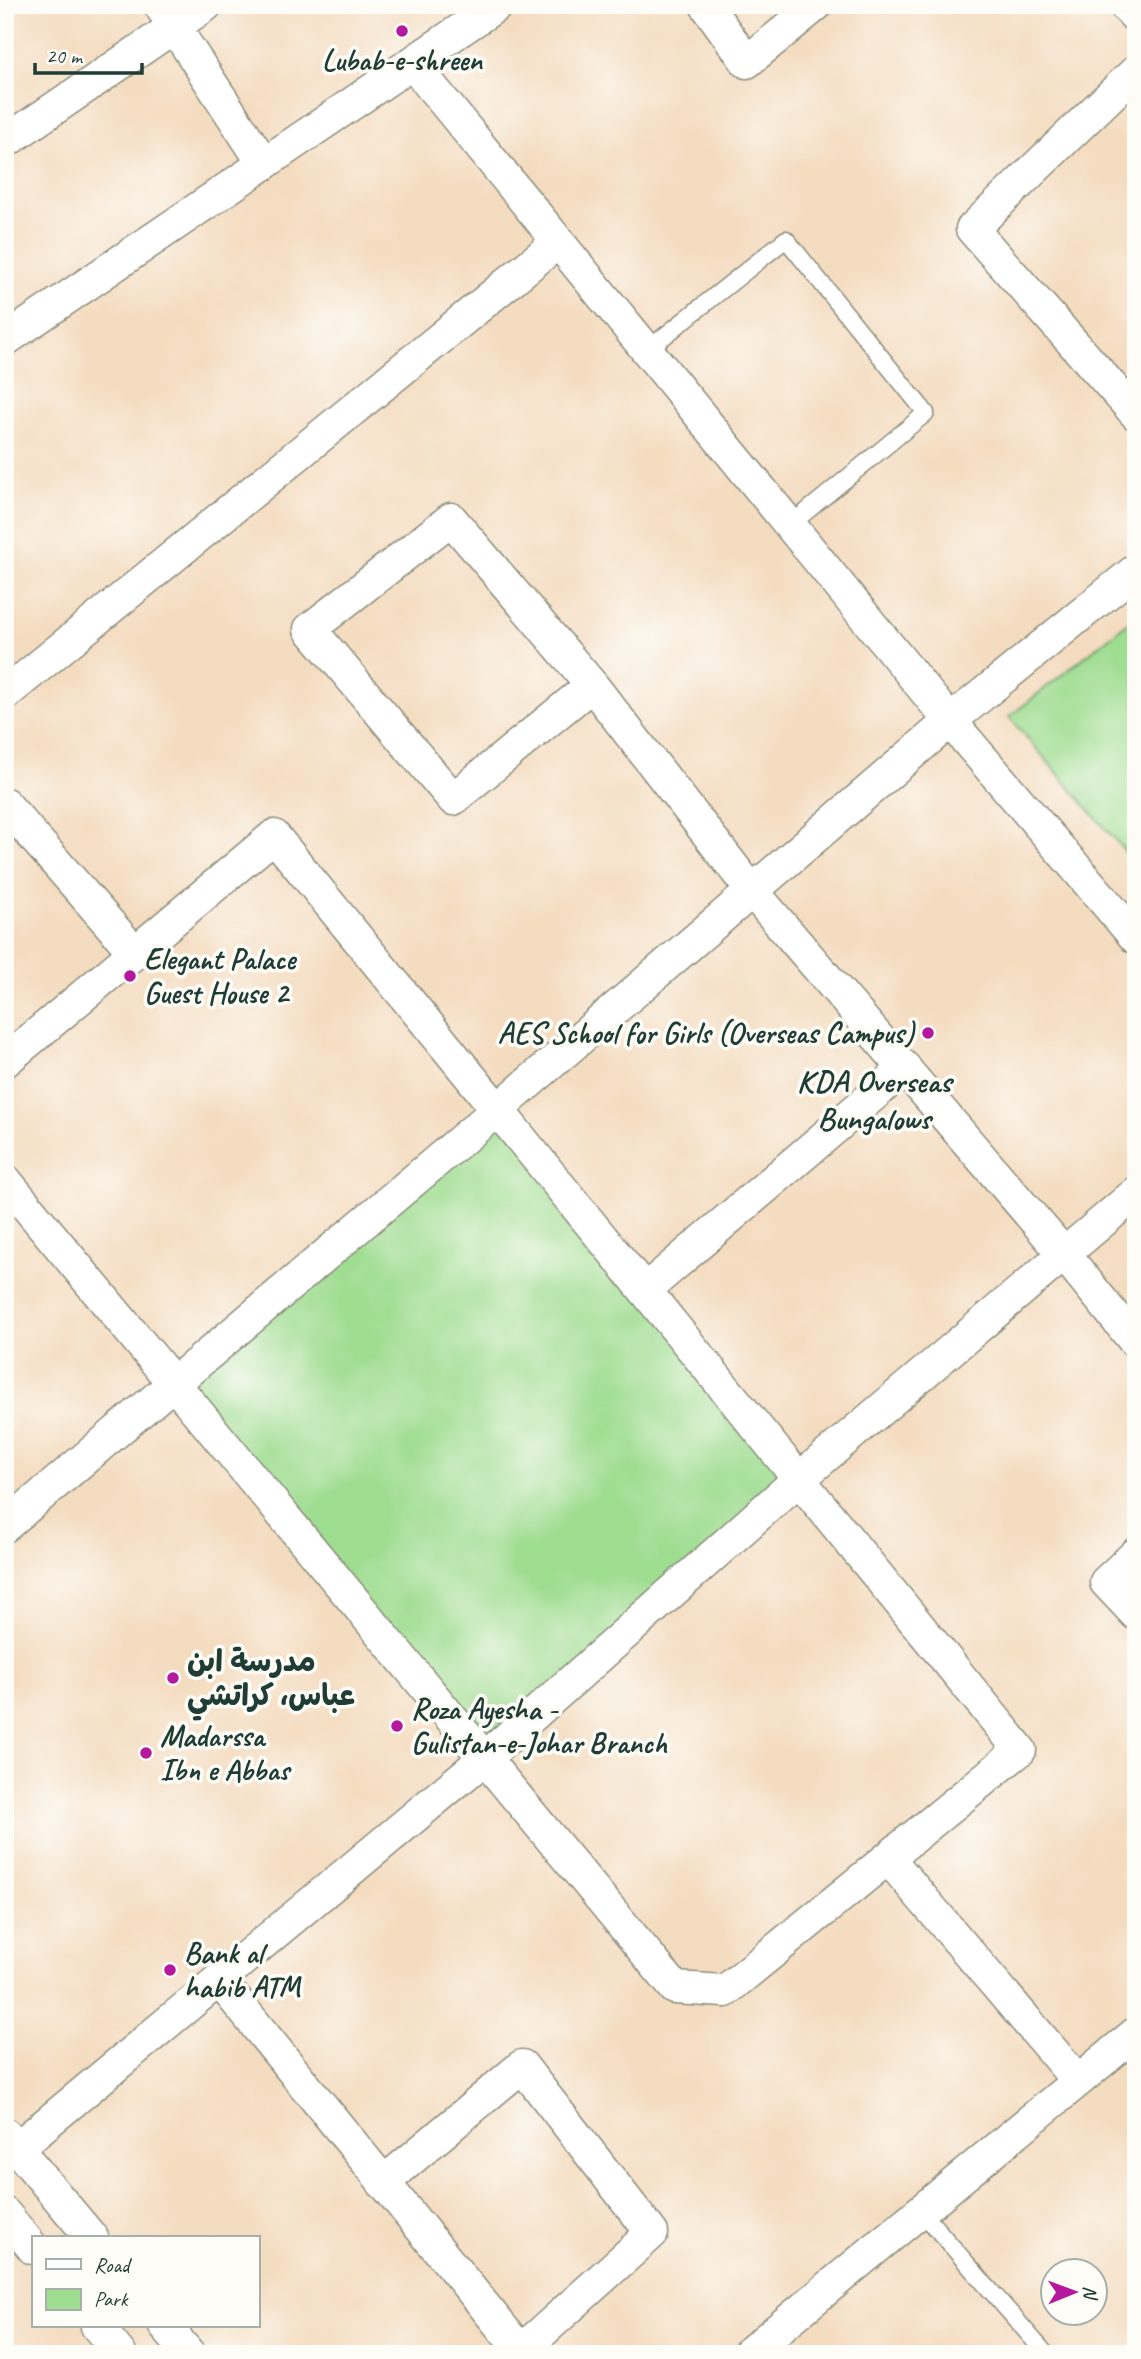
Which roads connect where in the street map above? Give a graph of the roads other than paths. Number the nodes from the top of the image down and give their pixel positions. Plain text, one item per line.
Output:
1 (206, 5) edge
2 (497, 5) edge
3 (706, 5) edge
4 (816, 5) edge
5 (1125, 5) edge
6 (168, 16) edge
7 (1136, 17) edge
8 (413, 64) junction
9 (1136, 71) edge
10 (5, 142) edge
11 (264, 164) junction
12 (558, 242) junction
13 (5, 340) edge
14 (647, 350) junction
15 (1136, 414) edge
16 (790, 525) junction
17 (1136, 570) edge
18 (592, 685) junction
19 (5, 694) edge
20 (950, 721) junction
21 (5, 804) edge
22 (752, 891) junction
23 (1136, 938) edge
24 (135, 953) junction
25 (5, 1062) edge
26 (905, 1068) junction
27 (497, 1110) junction
28 (5, 1180) edge
29 (1136, 1193) edge
30 (1064, 1254) junction
31 (645, 1290) junction
32 (1136, 1343) edge
33 (175, 1383) junction
34 (799, 1479) junction
35 (5, 1526) edge
36 (1136, 1554) edge
37 (1136, 1614) edge
38 (485, 1758) junction
39 (888, 1858) junction
40 (219, 1980) junction
41 (1136, 2033) edge
42 (1078, 2081) junction
43 (11, 2141) edge
44 (383, 2182) junction
45 (920, 2211) junction
46 (5, 2214) edge
47 (90, 2236) edge
48 (32, 2247) edge
49 (99, 2328) edge
50 (167, 2328) edge
51 (120, 2354) edge
52 (189, 2354) edge
53 (748, 2354) edge
54 (1046, 2354) edge

1 - 6 street
2 - 8 street
3 - 4 street
5 - 7 street
6 - 10 street
6 - 11 street
8 - 11 street
8 - 12 street
9 - 15 street
11 - 13 street
12 - 14 street
12 - 19 street
14 - 16 street
14 - 16 lane
16 - 20 street
17 - 20 street
18 - 18 street
18 - 22 street
20 - 22 street
20 - 23 street
21 - 24 street
22 - 26 street
22 - 27 street
24 - 25 street
24 - 27 street
26 - 30 street
26 - 31 street
27 - 31 street
27 - 33 street
28 - 33 street
29 - 30 street
30 - 32 street
30 - 34 street
31 - 34 street
33 - 35 street
33 - 38 street
34 - 38 street
34 - 39 street
36 - 37 street
38 - 39 street
38 - 40 street
39 - 42 street
40 - 43 street
40 - 44 street
41 - 42 street
42 - 45 street
43 - 47 street
44 - 44 street
45 - 53 street
45 - 54 lane
46 - 48 street
49 - 51 street
50 - 52 street

